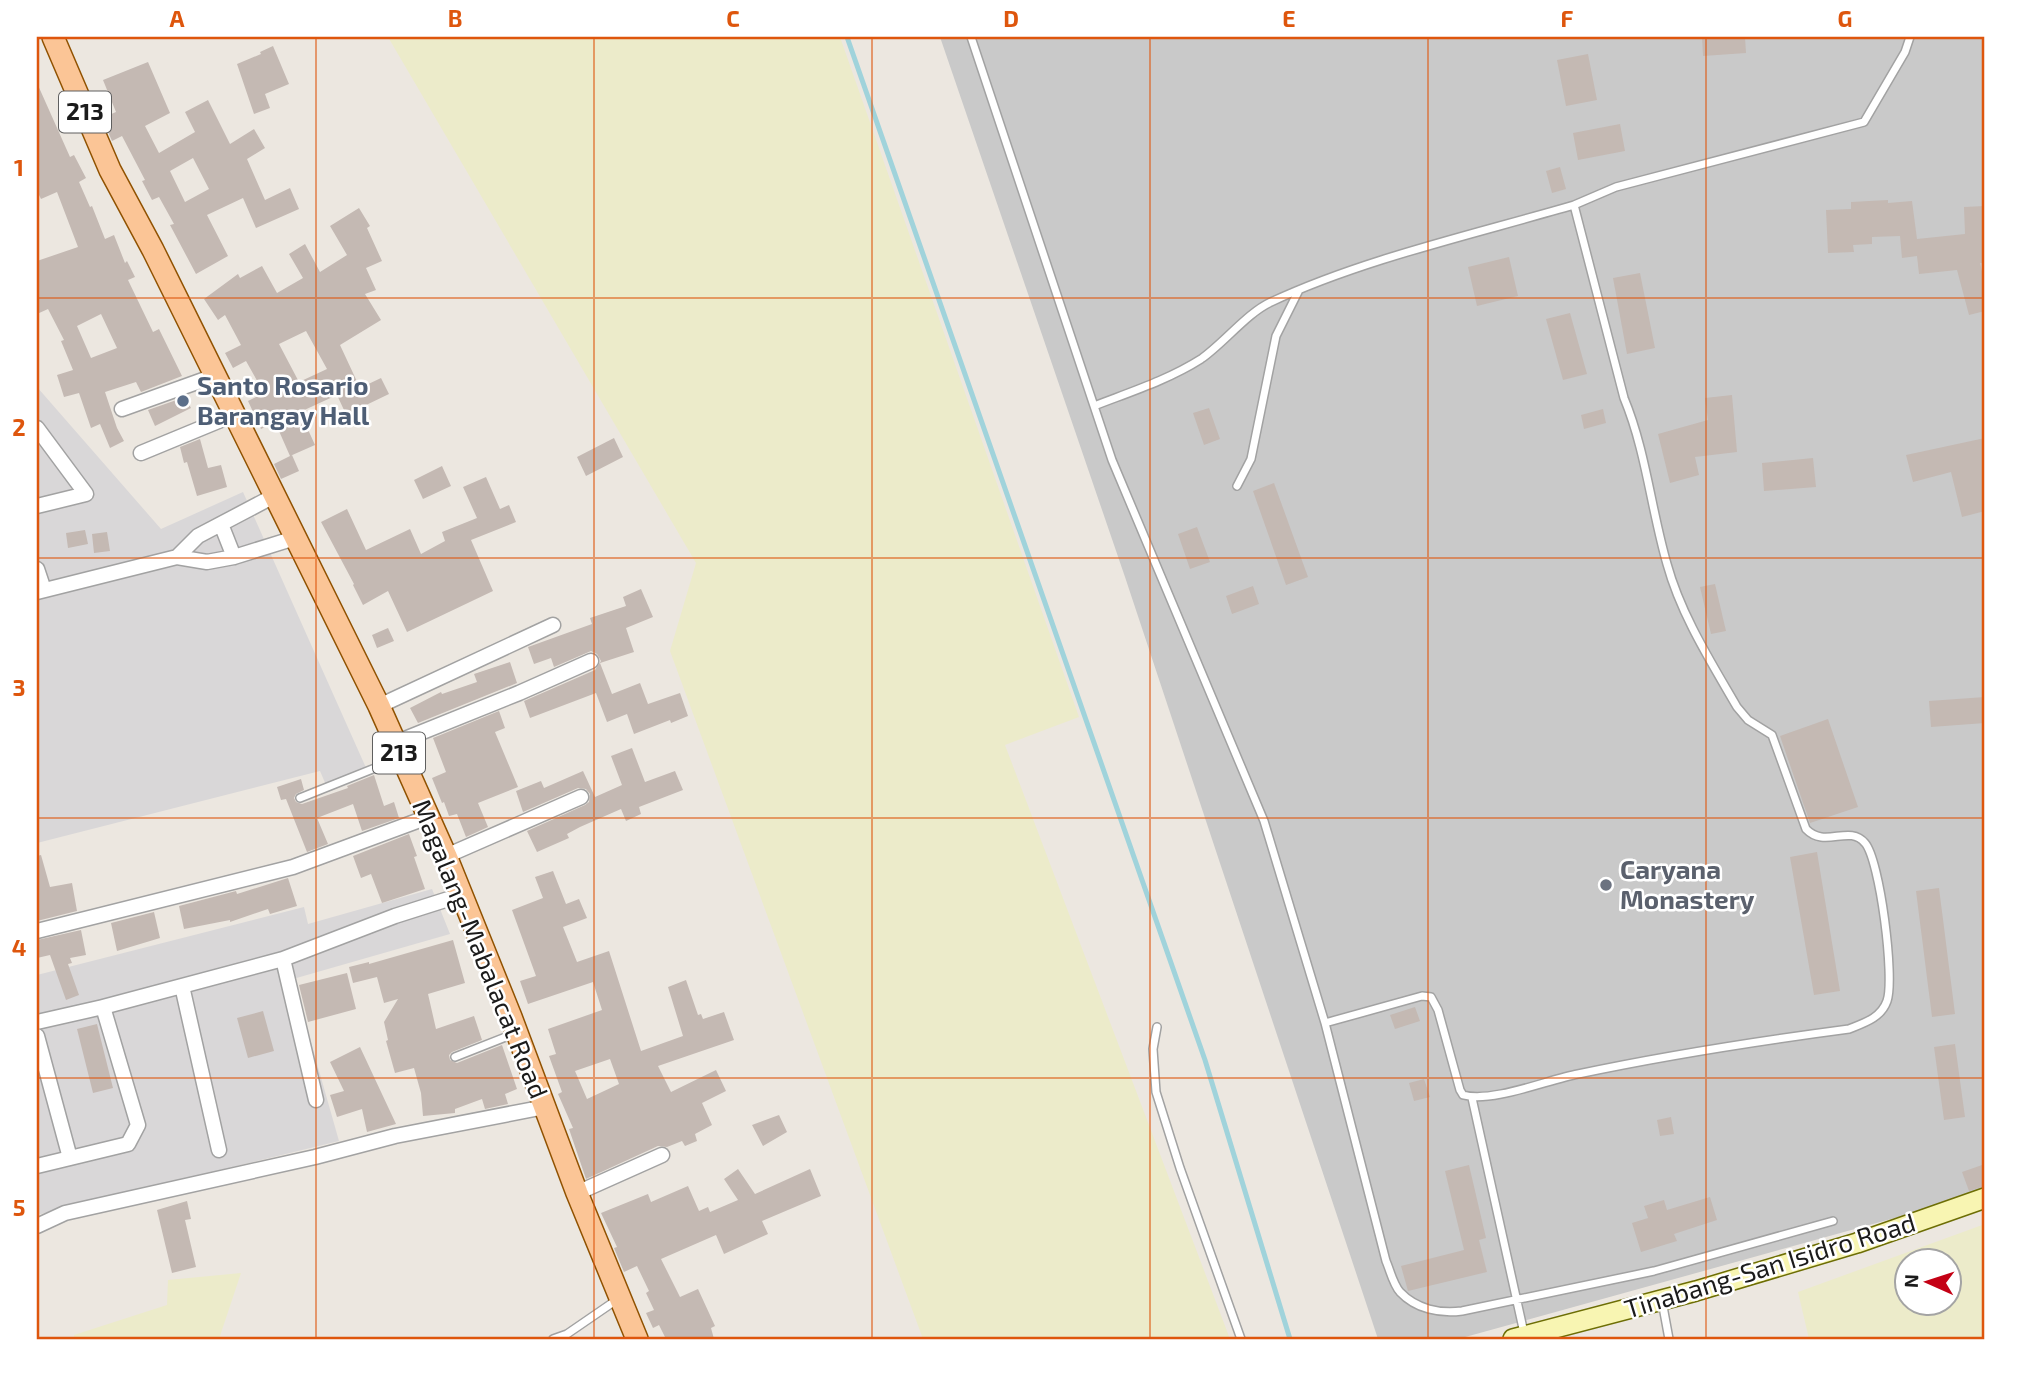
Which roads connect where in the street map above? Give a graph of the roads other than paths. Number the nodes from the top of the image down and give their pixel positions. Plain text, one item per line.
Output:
1 (53, 37) edge
2 (971, 37) edge
3 (1910, 37) edge
4 (1574, 205) junction
5 (1299, 290) junction
6 (214, 376) junction
7 (1094, 406) junction
8 (122, 409) dead end
9 (233, 415) junction
10 (37, 428) edge
11 (141, 453) dead end
12 (1237, 486) dead end
13 (274, 496) junction
14 (37, 506) edge
15 (221, 524) junction
16 (295, 538) junction
17 (234, 556) junction
18 (177, 557) junction
19 (37, 569) edge
20 (40, 591) edge
21 (553, 625) dead end
22 (591, 661) dead end
23 (379, 705) junction
24 (398, 750) junction
25 (300, 797) dead end
26 (581, 797) dead end
27 (428, 817) junction
28 (446, 856) junction
29 (461, 895) junction
30 (37, 931) edge
31 (283, 959) junction
32 (182, 986) junction
33 (103, 1007) junction
34 (37, 1021) edge
35 (1325, 1023) junction
36 (1157, 1027) dead end
37 (517, 1033) junction
38 (37, 1036) edge
39 (455, 1057) dead end
40 (1472, 1098) junction
41 (316, 1100) dead end
42 (545, 1107) junction
43 (219, 1150) dead end
44 (662, 1154) dead end
45 (69, 1158) junction
46 (37, 1166) edge
47 (576, 1193) junction
48 (1985, 1198) edge
49 (1833, 1221) dead end
50 (37, 1226) edge
51 (620, 1298) junction
52 (1662, 1300) junction
53 (1518, 1301) junction
54 (1519, 1338) edge
55 (554, 1339) edge
56 (637, 1339) edge
57 (1241, 1339) edge
58 (1670, 1339) edge

1 - 6 main road, Magalang-Mabalacat Road / 213
2 - 7 lane
3 - 4 lane
4 - 5 lane
4 - 40 lane
5 - 7 lane
5 - 12 lane
6 - 8 street
6 - 9 main road, Magalang-Mabalacat Road / 213
7 - 35 lane
9 - 11 street
9 - 13 main road, Magalang-Mabalacat Road / 213
10 - 14 street
13 - 15 street
13 - 16 main road, Magalang-Mabalacat Road / 213
15 - 17 street
15 - 18 street
16 - 17 street
16 - 23 main road, Magalang-Mabalacat Road / 213
17 - 18 street
18 - 20 street
19 - 20 street
21 - 23 street
22 - 24 street
23 - 24 main road, Magalang-Mabalacat Road / 213
24 - 25 lane
24 - 27 main road, Magalang-Mabalacat Road / 213
26 - 28 street
27 - 28 main road, Magalang-Mabalacat Road / 213
27 - 30 street
28 - 29 main road, Magalang-Mabalacat Road / 213
29 - 31 street
29 - 37 main road, Magalang-Mabalacat Road / 213
31 - 32 street
31 - 41 street
32 - 33 street
32 - 43 street
33 - 34 street
33 - 45 street
35 - 40 lane
35 - 53 lane
36 - 57 lane
37 - 39 lane
37 - 42 main road, Magalang-Mabalacat Road / 213
38 - 45 street
40 - 53 lane
42 - 47 main road, Magalang-Mabalacat Road / 213
42 - 50 street
44 - 47 street
45 - 46 street
47 - 51 main road, Magalang-Mabalacat Road / 213
48 - 52 street, Tinabang-San Isidro Road
49 - 53 lane
51 - 55 lane
51 - 56 main road, Magalang-Mabalacat Road / 213
52 - 54 street, Tinabang-San Isidro Road
52 - 58 lane
53 - 54 lane

